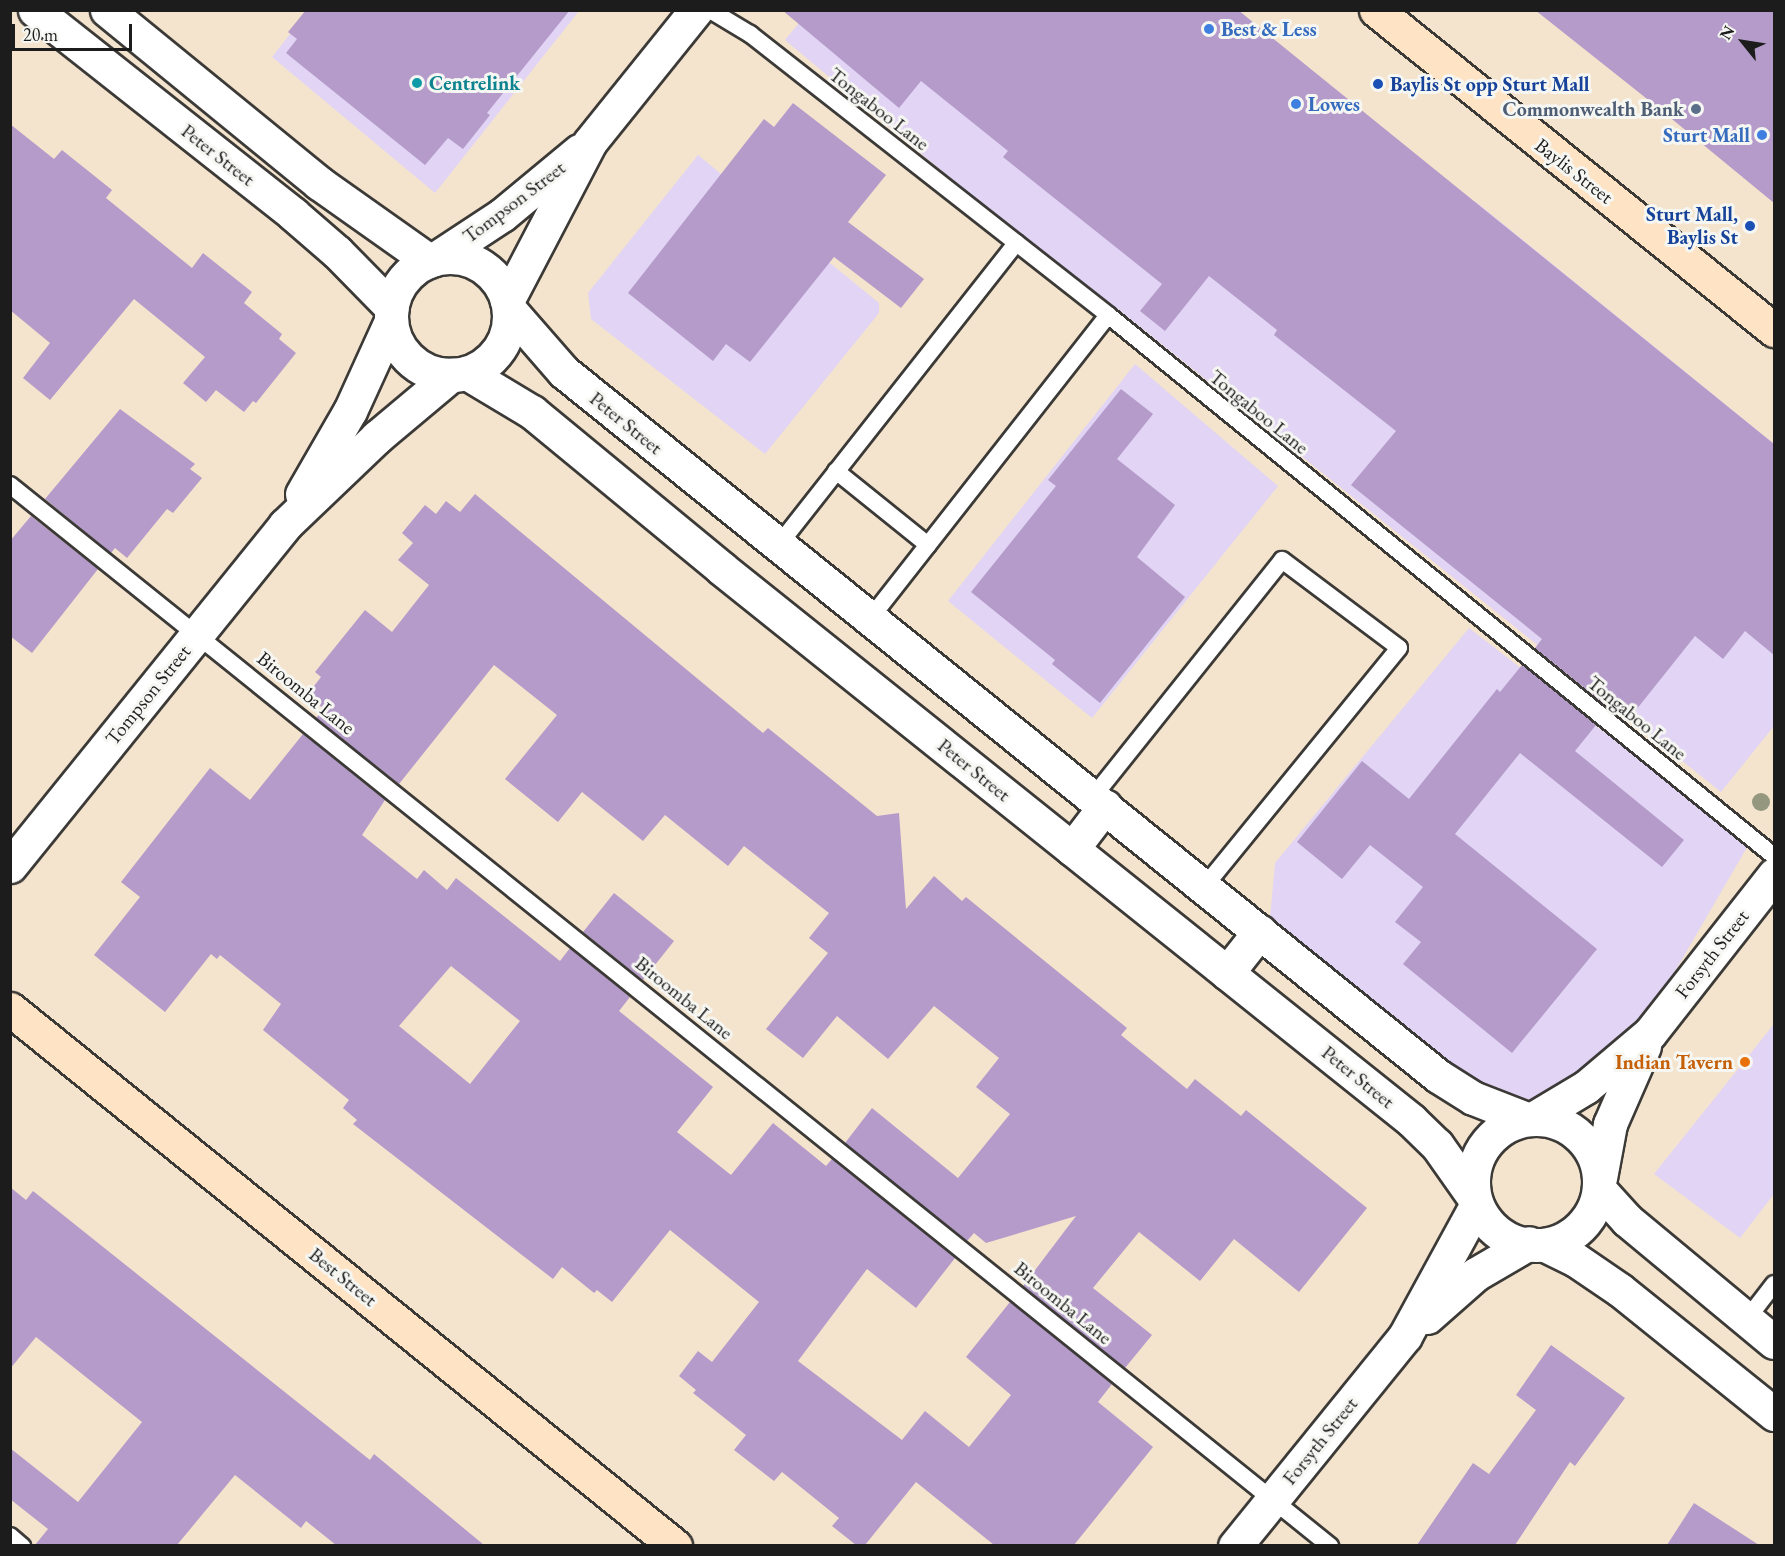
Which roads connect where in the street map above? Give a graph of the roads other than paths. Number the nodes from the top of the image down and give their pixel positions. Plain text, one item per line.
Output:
1 (35, 10) edge
2 (696, 10) edge
3 (710, 10) edge
4 (1376, 10) edge
5 (109, 11) edge
6 (178, 69) junction
7 (151, 102) junction
8 (590, 142) junction
9 (1016, 243) junction
10 (432, 260) junction
11 (508, 305) junction
12 (392, 315) junction
13 (1108, 315) junction
14 (1774, 330) edge
15 (459, 374) junction
16 (836, 471) junction
17 (10, 485) edge
18 (285, 525) junction
19 (765, 537) junction
20 (928, 545) junction
21 (721, 568) junction
22 (869, 620) junction
23 (198, 633) junction
24 (908, 651) junction
25 (876, 692) junction
26 (1099, 802) junction
27 (1072, 849) junction
28 (1774, 856) edge
29 (10, 866) edge
30 (1774, 875) edge
31 (1205, 886) junction
32 (1260, 931) junction
33 (1227, 973) junction
34 (10, 1009) edge
35 (1650, 1034) junction
36 (1531, 1118) junction
37 (1600, 1184) junction
38 (1475, 1201) junction
39 (1537, 1244) junction
40 (1774, 1284) edge
41 (1747, 1319) junction
42 (1405, 1336) junction
43 (1774, 1342) edge
44 (1774, 1414) edge
45 (1272, 1499) junction
46 (10, 1536) edge
47 (22, 1545) edge
48 (675, 1545) edge
49 (1235, 1545) edge
50 (1330, 1545) edge

1 - 7 street, Peter Street
2 - 8 street, Tompson Street
3 - 9 lane, Tongaboo Lane
4 - 14 street, Baylis Street
5 - 6 street, Peter Street
6 - 7 street
6 - 10 street, Peter Street
7 - 12 street, Peter Street
8 - 10 street, Tompson Street
8 - 11 street, Tompson Street
9 - 13 lane, Tongaboo Lane
9 - 16 lane
10 - 11 street
10 - 12 street
11 - 15 street
11 - 19 street, Peter Street
12 - 15 street
12 - 18 street, Tompson Street
13 - 20 lane
13 - 28 lane, Tongaboo Lane
15 - 18 street, Tompson Street
15 - 21 street, Peter Street
16 - 19 lane
16 - 20 lane
17 - 23 lane, Biroomba Lane
18 - 23 street, Tompson Street
19 - 21 street
19 - 22 street, Peter Street
20 - 22 lane
21 - 25 street, Peter Street
22 - 24 street, Peter Street
23 - 29 street, Tompson Street
23 - 45 lane, Biroomba Lane
24 - 25 street
24 - 26 street, Peter Street
25 - 27 street, Peter Street
26 - 27 street
26 - 31 street, Peter Street
26 - 31 lane
27 - 33 street, Peter Street
30 - 35 street, Forsyth Street
31 - 32 street, Peter Street
32 - 33 street
32 - 36 street, Peter Street
33 - 38 street, Peter Street
34 - 48 street, Best Street
35 - 36 street, Forsyth Street
35 - 37 street, Forsyth Street
36 - 37 street
36 - 38 street
37 - 39 street
37 - 41 street
38 - 39 street
38 - 42 street, Forsyth Street
39 - 42 street, Forsyth Street
39 - 44 street
40 - 41 lane
41 - 43 street
42 - 45 street, Forsyth Street
45 - 49 street, Forsyth Street
45 - 50 lane, Biroomba Lane
46 - 47 lane

